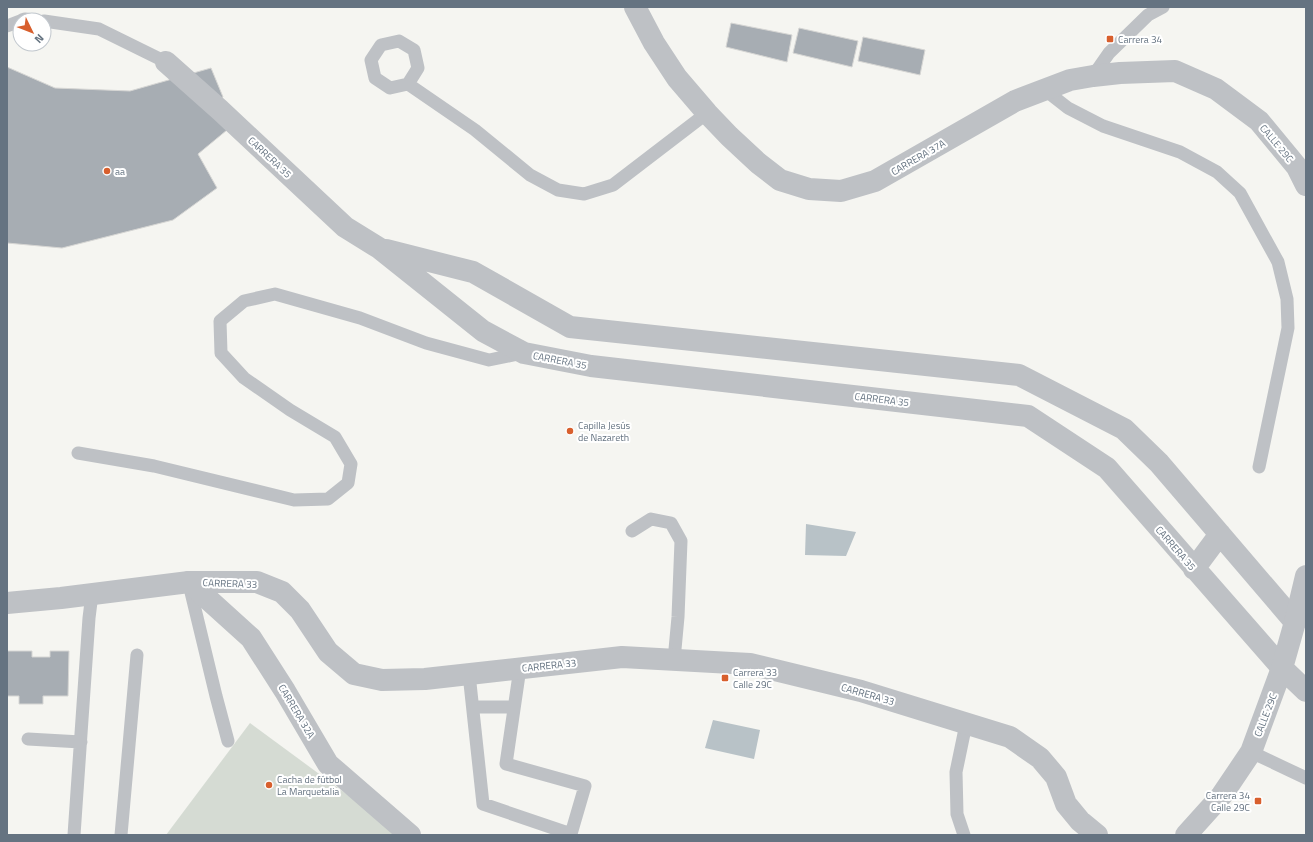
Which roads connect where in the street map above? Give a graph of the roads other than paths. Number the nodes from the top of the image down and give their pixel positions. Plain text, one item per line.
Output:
1 (635, 7) edge
2 (1163, 7) edge
3 (52, 22) edge
4 (166, 62) joint
5 (1094, 76) junction
6 (408, 84) dead end
7 (1045, 90) junction
8 (707, 113) junction
9 (1259, 121) joint
10 (1303, 173) edge
11 (379, 248) junction
12 (524, 353) junction
13 (78, 453) dead end
14 (1259, 467) dead end
15 (632, 531) dead end
16 (1220, 534) junction
17 (1194, 569) junction
18 (1306, 576) edge
19 (189, 582) junction
20 (92, 594) junction
21 (7, 603) edge
22 (1301, 627) edge
23 (137, 655) dead end
24 (674, 660) junction
25 (520, 668) junction
26 (1282, 668) junction
27 (469, 674) junction
28 (1306, 691) edge
29 (473, 707) junction
30 (514, 707) junction
31 (966, 724) junction
32 (28, 739) dead end
33 (228, 741) dead end
34 (81, 742) junction
35 (1251, 752) junction
36 (1306, 778) edge
37 (74, 835) edge
38 (122, 835) edge
39 (410, 835) edge
40 (964, 835) edge
41 (1097, 835) edge
42 (1186, 835) edge

1 - 8 street, CARRERA 37A
2 - 5 lane
3 - 4 lane
4 - 11 street, CARRERA 35
5 - 7 street, CARRERA 37A
5 - 9 street, CARRERA 37A
6 - 8 lane
7 - 8 street, CARRERA 37A
7 - 14 lane
9 - 10 street, CALLE 29C
11 - 12 street, CARRERA 35
11 - 16 street, CARRERA 35
12 - 13 lane
12 - 17 street, CARRERA 35
15 - 24 lane
16 - 17 street
16 - 22 street, CARRERA 35
17 - 26 street, CARRERA 35
18 - 22 street, CALLE 29C
19 - 20 street, CARRERA 33
19 - 27 street, CARRERA 33
19 - 33 lane
19 - 39 street, CARRERA 32A
20 - 21 street, CARRERA 33
20 - 34 lane
22 - 26 street, CALLE 29C
23 - 38 lane
24 - 25 street, CARRERA 33
24 - 31 street, CARRERA 33
25 - 27 street, CARRERA 33
25 - 30 lane
26 - 28 street, CARRERA 35
26 - 35 street, CALLE 29C
27 - 29 lane
29 - 30 lane
29 - 30 lane
31 - 40 lane
31 - 41 street, CARRERA 33
32 - 34 lane
34 - 37 lane
35 - 36 lane
35 - 42 street, CALLE 29C

